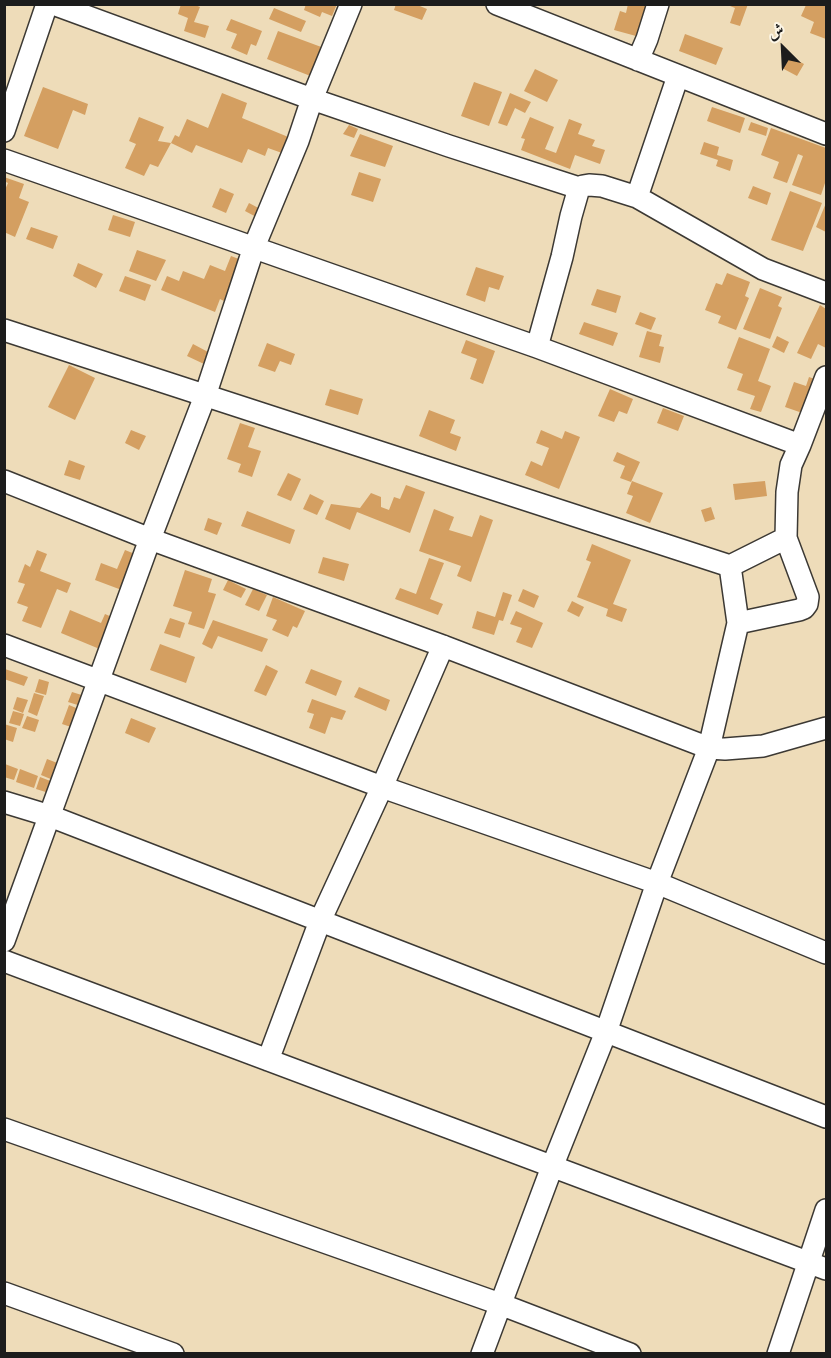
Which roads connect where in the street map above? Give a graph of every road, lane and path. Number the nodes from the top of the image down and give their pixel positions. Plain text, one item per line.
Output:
1 (47, 4) edge
2 (53, 4) edge
3 (351, 4) edge
4 (497, 4) edge
5 (658, 4) edge
6 (638, 60) junction
7 (678, 76) junction
8 (312, 99) junction
9 (4, 130) edge
10 (826, 134) edge
11 (4, 160) edge
12 (579, 189) junction
13 (637, 197) junction
14 (254, 247) junction
15 (826, 293) edge
16 (4, 330) edge
17 (537, 347) junction
18 (826, 377) edge
19 (205, 396) junction
20 (800, 445) junction
21 (4, 481) edge
22 (786, 538) junction
23 (150, 539) junction
24 (730, 566) junction
25 (738, 623) junction
26 (4, 645) edge
27 (443, 646) junction
28 (99, 682) junction
29 (826, 728) edge
30 (709, 748) junction
31 (382, 787) junction
32 (4, 801) edge
33 (50, 816) junction
34 (657, 883) junction
35 (320, 921) junction
36 (4, 941) edge
37 (826, 953) edge
38 (4, 961) edge
39 (606, 1032) junction
40 (268, 1060) junction
41 (826, 1117) edge
42 (4, 1129) edge
43 (552, 1167) junction
44 (826, 1210) edge
45 (817, 1266) edge
46 (4, 1293) edge
47 (500, 1304) junction
48 (167, 1352) edge
49 (482, 1353) edge
50 (630, 1353) edge
51 (778, 1353) edge

1 - 9 street
2 - 8 street
3 - 8 street
4 - 6 street
5 - 6 street
6 - 7 street
7 - 10 street
7 - 13 street
8 - 12 street
8 - 14 street
11 - 14 street
12 - 13 street
12 - 17 street
13 - 15 street
14 - 17 street
14 - 19 street
16 - 19 street
17 - 20 street
18 - 20 street
19 - 23 street
19 - 24 street
20 - 22 street
21 - 23 street
22 - 24 street
22 - 25 street
23 - 27 street
23 - 28 street
24 - 25 street
25 - 30 street
26 - 28 street
27 - 30 street
27 - 31 street
28 - 31 street
28 - 33 street
29 - 30 street
30 - 34 street
31 - 34 street
31 - 35 street
32 - 33 street
33 - 35 street
33 - 36 street
34 - 37 street
34 - 39 street
35 - 39 street
35 - 40 street
38 - 40 street
39 - 41 street
39 - 43 street
40 - 43 street
42 - 47 street
43 - 45 street
43 - 47 street
44 - 45 street
45 - 51 street
46 - 48 street
47 - 49 street
47 - 50 street

